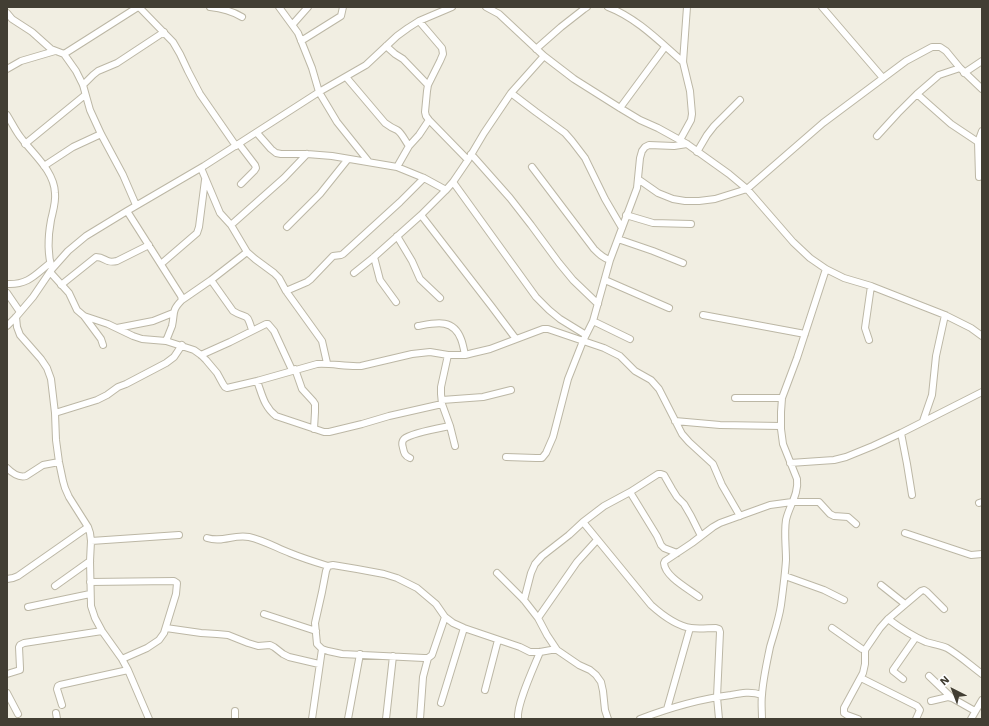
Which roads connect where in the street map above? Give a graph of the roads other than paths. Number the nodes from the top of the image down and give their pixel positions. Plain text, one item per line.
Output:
1 (139, 7) edge
2 (210, 7) edge
3 (279, 7) edge
4 (308, 7) edge
5 (343, 7) edge
6 (452, 7) edge
7 (486, 7) edge
8 (587, 7) edge
9 (608, 7) edge
10 (687, 7) edge
11 (822, 7) edge
12 (7, 13) edge
13 (242, 17) dead end
14 (420, 21) junction
15 (293, 24) junction
16 (164, 32) junction
17 (302, 41) junction
18 (386, 46) junction
19 (665, 47) junction
20 (536, 49) junction
21 (55, 50) junction
22 (64, 54) junction
23 (544, 56) junction
24 (982, 61) edge
25 (683, 62) junction
26 (7, 70) edge
27 (962, 70) junction
28 (346, 77) junction
29 (883, 78) junction
30 (83, 85) junction
31 (428, 85) junction
32 (982, 89) edge
33 (319, 92) junction
34 (511, 92) junction
35 (917, 94) junction
36 (85, 95) junction
37 (740, 100) dead end
38 (620, 108) junction
39 (7, 116) edge
40 (429, 120) junction
41 (982, 131) edge
42 (256, 133) junction
43 (101, 134) junction
44 (877, 136) dead end
45 (680, 140) junction
46 (978, 142) junction
47 (26, 144) junction
48 (687, 144) junction
49 (238, 145) junction
50 (409, 146) junction
51 (697, 152) junction
52 (307, 154) junction
53 (471, 154) junction
54 (348, 159) junction
55 (468, 160) junction
56 (369, 162) junction
57 (44, 166) junction
58 (397, 167) junction
59 (532, 167) dead end
60 (201, 168) junction
61 (979, 177) dead end
62 (424, 178) junction
63 (638, 178) junction
64 (205, 180) junction
65 (453, 182) junction
66 (241, 184) dead end
67 (747, 189) junction
68 (446, 190) junction
69 (136, 205) junction
70 (127, 211) junction
71 (421, 215) junction
72 (626, 215) junction
73 (692, 224) dead end
74 (231, 225) junction
75 (286, 227) dead end
76 (622, 228) junction
77 (397, 236) junction
78 (618, 239) junction
79 (149, 245) junction
80 (247, 252) junction
81 (374, 257) junction
82 (610, 260) junction
83 (682, 263) dead end
84 (161, 264) junction
85 (51, 268) junction
86 (826, 269) junction
87 (354, 273) dead end
88 (211, 280) junction
89 (605, 280) junction
90 (7, 284) edge
91 (61, 285) junction
92 (871, 286) junction
93 (286, 291) junction
94 (7, 293) edge
95 (440, 298) dead end
96 (182, 300) junction
97 (396, 302) dead end
98 (598, 304) junction
99 (669, 308) dead end
100 (173, 313) junction
101 (18, 315) junction
102 (703, 315) dead end
103 (944, 315) junction
104 (84, 316) junction
105 (593, 321) junction
106 (7, 326) edge
107 (418, 326) dead end
108 (117, 328) junction
109 (252, 330) junction
110 (805, 334) junction
111 (586, 335) junction
112 (982, 336) edge
113 (516, 339) junction
114 (630, 339) dead end
115 (869, 340) dead end
116 (166, 341) junction
117 (583, 341) junction
118 (103, 345) dead end
119 (182, 345) junction
120 (202, 355) junction
121 (448, 355) junction
122 (465, 355) junction
123 (327, 363) junction
124 (294, 370) junction
125 (258, 380) junction
126 (511, 390) dead end
127 (982, 392) edge
128 (735, 398) dead end
129 (782, 398) junction
130 (442, 402) junction
131 (55, 414) junction
132 (674, 421) junction
133 (924, 421) junction
134 (450, 426) junction
135 (781, 426) junction
136 (314, 429) junction
137 (901, 433) junction
138 (455, 446) dead end
139 (506, 457) dead end
140 (410, 458) dead end
141 (59, 462) junction
142 (790, 463) junction
143 (7, 468) edge
144 (630, 492) junction
145 (912, 495) dead end
146 (792, 502) junction
147 (740, 516) junction
148 (583, 522) junction
149 (856, 524) dead end
150 (88, 527) junction
151 (905, 534) dead end
152 (179, 535) dead end
153 (701, 536) junction
154 (206, 538) dead end
155 (597, 540) junction
156 (91, 541) junction
157 (677, 553) junction
158 (982, 554) edge
159 (90, 561) junction
160 (328, 566) junction
161 (497, 573) dead end
162 (785, 576) junction
163 (7, 579) edge
164 (90, 582) junction
165 (881, 585) dead end
166 (55, 586) dead end
167 (90, 594) junction
168 (699, 597) dead end
169 (524, 600) junction
170 (844, 600) dead end
171 (905, 604) junction
172 (28, 607) dead end
173 (944, 609) dead end
174 (264, 614) dead end
175 (445, 617) junction
176 (538, 618) junction
177 (888, 619) junction
178 (166, 628) junction
179 (464, 628) junction
180 (690, 628) junction
181 (832, 628) dead end
182 (102, 631) junction
183 (316, 631) junction
184 (916, 637) junction
185 (498, 640) junction
186 (322, 649) junction
187 (557, 650) junction
188 (865, 650) junction
189 (540, 652) junction
190 (360, 654) junction
191 (393, 656) junction
192 (428, 658) junction
193 (122, 659) junction
194 (320, 664) junction
195 (128, 670) junction
196 (7, 674) edge
197 (982, 674) edge
198 (929, 676) dead end
199 (861, 678) junction
200 (902, 679) dead end
201 (485, 690) dead end
202 (7, 693) edge
203 (762, 695) junction
204 (718, 697) junction
205 (952, 698) junction
206 (982, 700) edge
207 (931, 701) dead end
208 (440, 703) dead end
209 (62, 705) dead end
210 (667, 709) junction
211 (235, 711) dead end
212 (976, 711) junction
213 (18, 714) dead end
214 (149, 719) edge
215 (236, 719) edge
216 (312, 719) edge
217 (348, 719) edge
218 (386, 719) edge
219 (420, 719) edge
220 (518, 719) edge
221 (608, 719) edge
222 (640, 719) edge
223 (719, 719) edge
224 (762, 719) edge
225 (858, 719) edge
226 (916, 719) edge
227 (971, 719) edge

1 - 16 street
1 - 22 street
2 - 13 street
3 - 15 street
4 - 15 street
5 - 17 street
6 - 14 street
7 - 20 street
8 - 20 street
9 - 19 street
10 - 25 street
11 - 29 street
12 - 21 street
14 - 18 street
14 - 31 street
15 - 17 street
16 - 30 street
16 - 49 street
17 - 33 street
18 - 28 street
18 - 31 street
19 - 25 street
19 - 38 street
20 - 23 street
21 - 22 street
21 - 26 street
22 - 30 street
23 - 34 street
23 - 38 street
24 - 27 street
25 - 45 street
27 - 29 street
27 - 32 street
27 - 35 street
28 - 33 street
28 - 50 street
29 - 67 street
30 - 36 street
31 - 40 street
33 - 42 street
33 - 56 street
34 - 53 street
34 - 76 street
35 - 44 street
35 - 46 street
36 - 43 street
36 - 47 street
37 - 51 street
38 - 45 street
39 - 47 street
40 - 50 street
40 - 55 street
41 - 46 street
42 - 49 street
42 - 52 street
43 - 57 street
43 - 69 street
45 - 48 street
46 - 61 street
47 - 57 street
48 - 51 street
48 - 63 street
49 - 60 street
49 - 66 street
50 - 58 street
51 - 67 street
52 - 54 street
52 - 74 street
53 - 55 street
53 - 98 street
54 - 56 street
54 - 75 street
55 - 65 street
56 - 58 street
57 - 85 street
58 - 62 street
59 - 82 street
60 - 64 street
60 - 69 street
62 - 68 street
62 - 93 street
63 - 67 street
63 - 72 street
64 - 74 street
64 - 84 street
65 - 68 street
65 - 111 street
67 - 86 street
68 - 71 street
69 - 70 street
70 - 79 street
70 - 85 street
71 - 77 street
71 - 113 street
72 - 73 street
72 - 76 street
74 - 80 street
76 - 78 street
77 - 81 street
77 - 95 street
78 - 82 street
78 - 83 street
79 - 84 street
79 - 91 street
80 - 88 street
80 - 93 street
81 - 87 street
81 - 97 street
82 - 89 street
84 - 96 street
85 - 90 street
85 - 91 street
85 - 101 street
86 - 92 street
86 - 110 street
88 - 96 street
88 - 109 street
89 - 98 street
89 - 99 street
91 - 104 street
92 - 103 street
92 - 115 street
93 - 123 street
94 - 101 street
96 - 100 street
98 - 105 street
100 - 108 street
100 - 116 street
101 - 106 street
101 - 131 street
102 - 110 street
103 - 112 street
103 - 133 street
104 - 108 street
104 - 118 street
105 - 111 street
105 - 114 street
107 - 122 street
108 - 116 street
109 - 120 street
109 - 124 street
110 - 129 street
111 - 117 street
113 - 117 street
113 - 122 street
116 - 119 street
117 - 132 street
117 - 139 street
119 - 120 street
119 - 131 street
120 - 125 street
121 - 122 street
121 - 123 street
121 - 130 street
123 - 124 street
124 - 125 street
124 - 136 street
125 - 136 street
126 - 130 street
127 - 133 street
128 - 129 street
129 - 135 street
130 - 134 street
130 - 136 street
131 - 141 street
132 - 135 street
132 - 147 street
133 - 137 street
134 - 138 street
134 - 140 street
135 - 142 street
137 - 142 street
137 - 145 street
141 - 143 street
141 - 150 street
142 - 146 street
144 - 148 street
144 - 153 street
144 - 157 street
146 - 147 street
146 - 149 street
146 - 162 street
147 - 153 street
148 - 155 street
148 - 169 street
150 - 156 street
150 - 163 street
151 - 158 street
152 - 156 street
153 - 157 street
154 - 160 street
155 - 176 street
155 - 180 street
156 - 159 street
157 - 168 street
159 - 164 street
159 - 166 street
160 - 175 street
160 - 183 street
161 - 169 street
162 - 170 street
162 - 203 street
164 - 167 street
164 - 178 street
165 - 171 street
167 - 172 street
167 - 182 street
169 - 176 street
171 - 173 street
171 - 177 street
174 - 183 street
175 - 179 street
175 - 192 street
176 - 187 street
177 - 184 street
177 - 188 street
178 - 193 street
178 - 194 street
179 - 185 street
179 - 208 street
180 - 204 street
180 - 210 street
181 - 188 street
182 - 193 street
182 - 196 street
183 - 186 street
184 - 197 street
184 - 200 street
185 - 189 street
185 - 201 street
186 - 190 street
186 - 194 street
187 - 189 street
187 - 221 street
188 - 199 street
189 - 220 street
190 - 191 street
190 - 217 street
191 - 192 street
191 - 218 street
192 - 219 street
193 - 195 street
194 - 216 street
195 - 209 street
195 - 214 street
198 - 205 street
199 - 225 street
199 - 226 street
202 - 213 street
203 - 204 street
203 - 224 street
204 - 210 street
204 - 223 street
205 - 207 street
205 - 212 street
206 - 212 street
210 - 222 street
211 - 215 street
212 - 227 street

